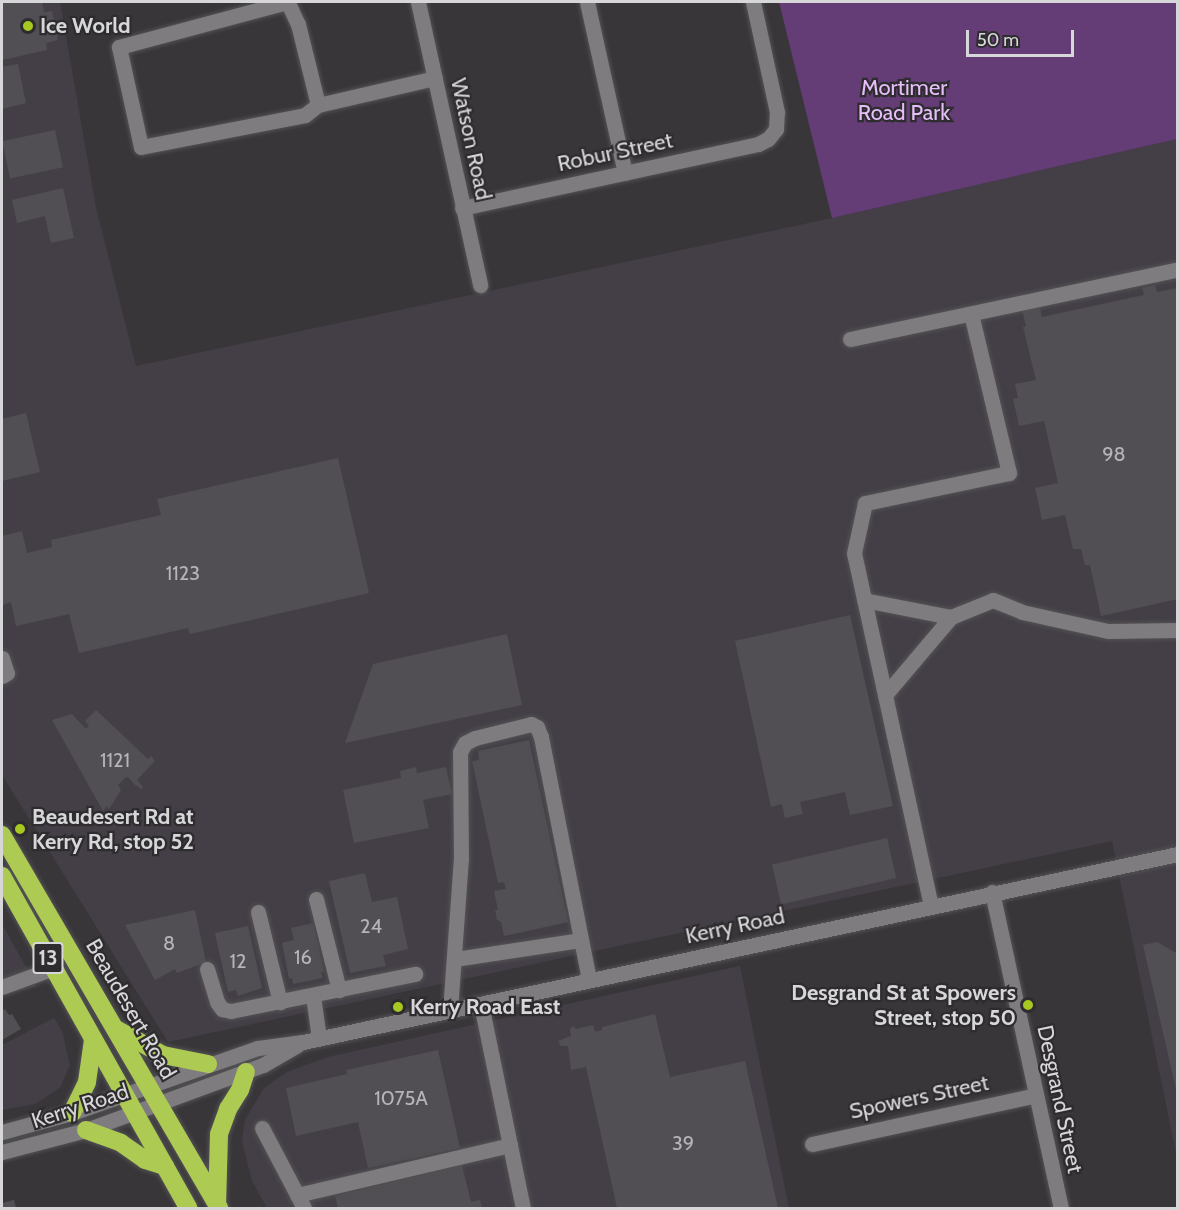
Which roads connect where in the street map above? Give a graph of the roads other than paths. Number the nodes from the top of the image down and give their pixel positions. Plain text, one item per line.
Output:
1 (287, 2) edge
2 (418, 2) edge
3 (588, 2) edge
4 (753, 2) edge
5 (435, 78) junction
6 (318, 105) junction
7 (625, 173) junction
8 (462, 208) junction
9 (1178, 269) edge
10 (480, 285) dead end
11 (971, 314) junction
12 (850, 339) dead end
13 (864, 600) junction
14 (951, 617) junction
15 (1178, 630) edge
16 (2, 658) edge
17 (2, 675) edge
18 (885, 695) junction
19 (2, 835) edge
20 (1178, 854) edge
21 (2, 876) edge
22 (993, 892) junction
23 (316, 899) dead end
24 (931, 906) junction
25 (258, 912) dead end
26 (581, 940) junction
27 (455, 959) junction
28 (54, 968) junction
29 (207, 969) dead end
30 (415, 974) dead end
31 (589, 980) junction
32 (2, 987) edge
33 (339, 990) junction
34 (313, 996) junction
35 (280, 1002) junction
36 (481, 1004) junction
37 (450, 1011) junction
38 (116, 1029) junction
39 (319, 1038) junction
40 (93, 1040) junction
41 (303, 1042) junction
42 (208, 1064) junction
43 (246, 1072) junction
44 (148, 1086) junction
45 (124, 1095) junction
46 (1036, 1095) junction
47 (158, 1103) junction
48 (134, 1112) junction
49 (72, 1113) junction
50 (262, 1128) dead end
51 (86, 1130) junction
52 (2, 1132) edge
53 (812, 1144) dead end
54 (510, 1145) junction
55 (2, 1152) edge
56 (165, 1166) junction
57 (301, 1202) edge
58 (218, 1207) edge
59 (188, 1209) edge
60 (523, 1209) edge
61 (1061, 1209) edge

1 - 6 street
1 - 6 street
2 - 5 street, Watson Road
3 - 7 street
4 - 7 street, Robur Street
5 - 6 street
5 - 8 street, Watson Road
7 - 8 street, Robur Street
8 - 10 street, Watson Road
9 - 11 street
11 - 12 street
11 - 13 street
13 - 14 street
13 - 18 street
14 - 15 street
14 - 18 street
16 - 17 street
18 - 24 street
19 - 38 highway, Beaudesert Road / 13
20 - 22 street, Kerry Road
21 - 28 highway, Beaudesert Road / 13
22 - 24 street, Kerry Road
22 - 46 street, Desgrand Street
23 - 33 street
24 - 31 street, Kerry Road
25 - 35 street
26 - 27 street
26 - 27 street
26 - 31 street
27 - 37 street
28 - 32 street
28 - 40 highway, Beaudesert Road / 13
29 - 35 street
30 - 33 street
31 - 36 street, Kerry Road
33 - 34 street
34 - 35 street
34 - 39 street
36 - 37 street, Kerry Road
36 - 54 street
37 - 39 street, Kerry Road
38 - 42 highway
38 - 44 highway, Beaudesert Road / 13
39 - 41 street, Kerry Road
40 - 45 highway, Beaudesert Road / 13
40 - 49 highway
41 - 42 street, Kerry Road
41 - 43 street, Kerry Road
42 - 44 street, Kerry Road
43 - 47 street, Kerry Road
43 - 58 highway
44 - 45 street, Kerry Road
44 - 47 highway, Beaudesert Road / 13
45 - 48 highway, Beaudesert Road / 13
45 - 49 street, Kerry Road
46 - 53 street, Spowers Street
46 - 61 street, Desgrand Street
47 - 48 street, Kerry Road
47 - 58 highway, Beaudesert Road / 13
48 - 51 street, Kerry Road
48 - 56 highway, Beaudesert Road / 13
49 - 52 street, Kerry Road
50 - 57 street
51 - 55 street, Kerry Road
51 - 56 highway
54 - 57 street
54 - 60 street
56 - 59 highway, Beaudesert Road / 13

